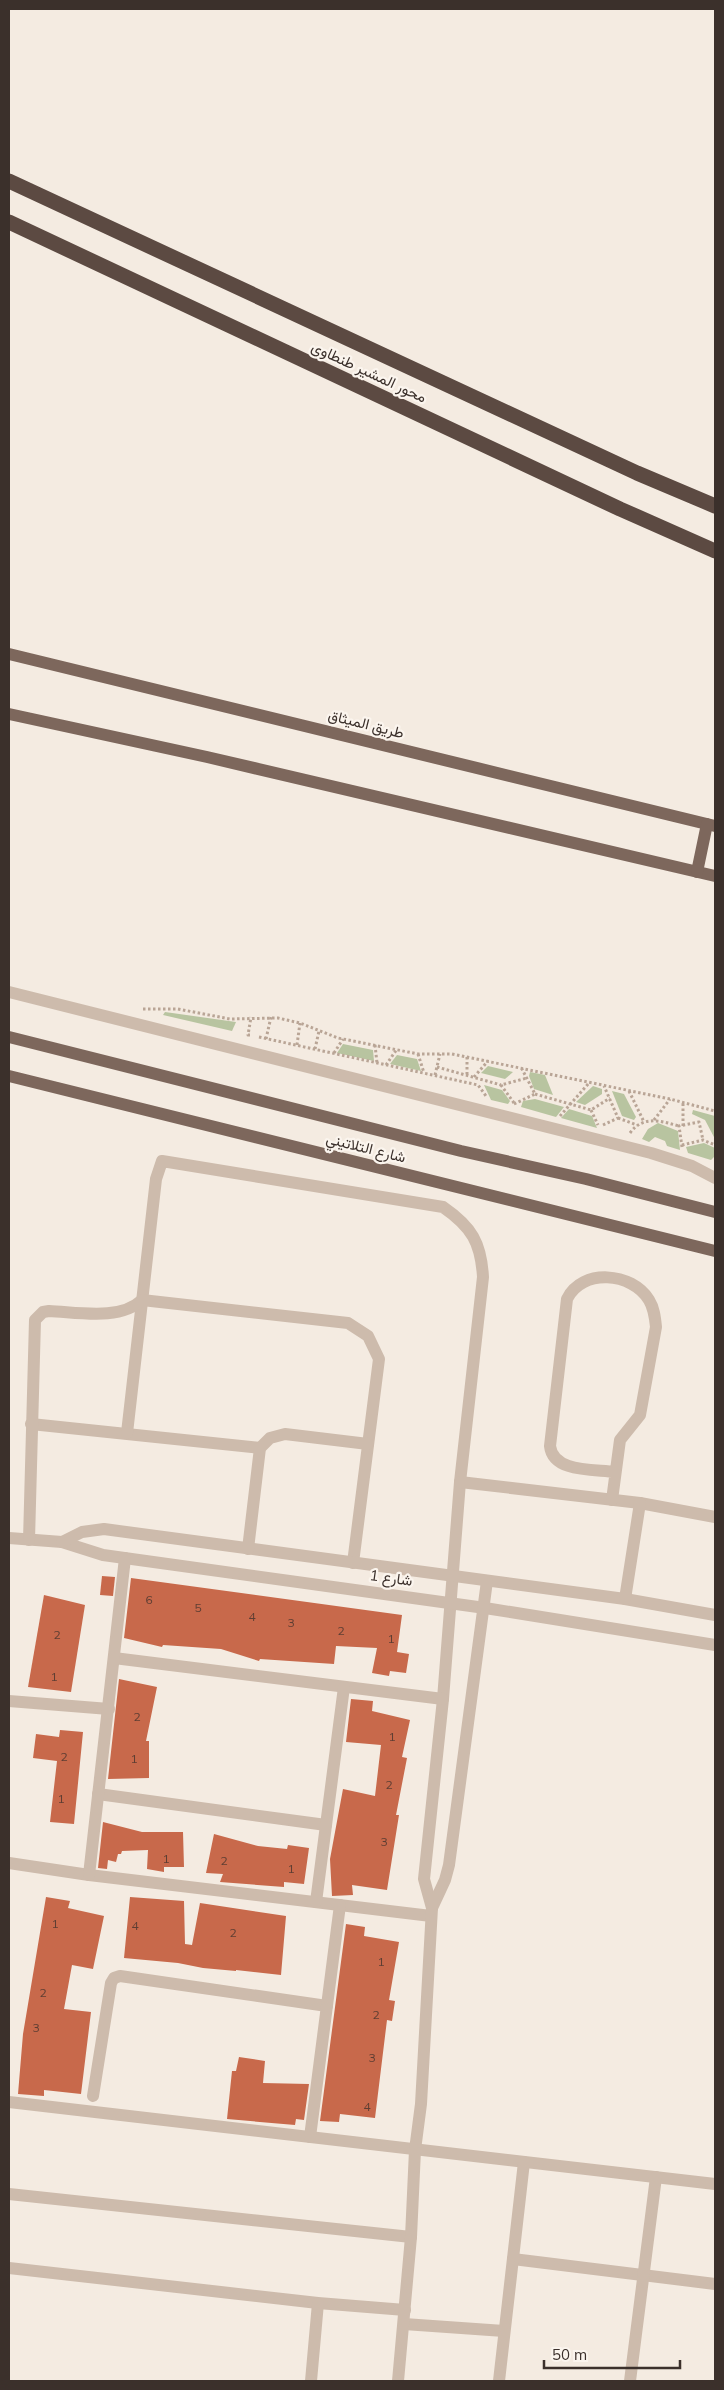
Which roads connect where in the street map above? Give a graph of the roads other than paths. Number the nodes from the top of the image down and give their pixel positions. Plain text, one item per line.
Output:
1 (9, 181) edge
2 (9, 222) edge
3 (715, 506) edge
4 (715, 551) edge
5 (9, 654) edge
6 (9, 714) edge
7 (711, 825) edge
8 (696, 872) junction
9 (715, 876) edge
10 (9, 992) edge
11 (9, 1037) edge
12 (9, 1076) edge
13 (715, 1178) edge
14 (715, 1212) edge
15 (715, 1251) edge
16 (142, 1300) junction
17 (31, 1424) junction
18 (127, 1433) junction
19 (368, 1444) junction
20 (260, 1448) junction
21 (615, 1472) junction
22 (460, 1482) junction
23 (612, 1500) junction
24 (640, 1503) junction
25 (715, 1516) edge
26 (9, 1538) edge
27 (29, 1540) junction
28 (62, 1542) junction
29 (248, 1549) junction
30 (125, 1558) junction
31 (353, 1563) junction
32 (452, 1576) junction
33 (487, 1581) junction
34 (626, 1600) junction
35 (450, 1603) junction
36 (485, 1608) junction
37 (715, 1615) edge
38 (715, 1645) edge
39 (114, 1658) junction
40 (344, 1687) junction
41 (443, 1699) junction
42 (9, 1701) edge
43 (109, 1709) junction
44 (98, 1794) junction
45 (326, 1825) junction
46 (9, 1863) edge
47 (89, 1875) junction
48 (316, 1902) junction
49 (340, 1905) junction
50 (432, 1912) junction
51 (327, 2006) junction
52 (93, 2096) dead end
53 (9, 2102) edge
54 (310, 2137) junction
55 (415, 2150) junction
56 (524, 2162) junction
57 (656, 2177) junction
58 (715, 2184) edge
59 (9, 2194) edge
60 (411, 2238) junction
61 (513, 2259) junction
62 (9, 2268) edge
63 (643, 2275) junction
64 (715, 2284) edge
65 (318, 2303) junction
66 (405, 2310) junction
67 (404, 2324) junction
68 (504, 2331) junction
69 (311, 2381) edge
70 (398, 2381) edge
71 (499, 2381) edge
72 (630, 2381) edge

1 - 3 highway, محور المشير طنطاوى
2 - 4 highway, محور المشير طنطاوى
5 - 7 main road, طريق الميثاق
6 - 8 main road
7 - 8 main road
8 - 9 main road
10 - 13 street
11 - 14 main road, شارع التلاتيني
12 - 15 main road, شارع التلاتيني
16 - 17 street
16 - 18 street
16 - 19 street
16 - 22 street
17 - 18 street
17 - 27 street
18 - 20 street
19 - 20 street
19 - 31 street
20 - 29 street
21 - 21 street
21 - 23 street
22 - 23 street
22 - 32 street
23 - 24 street
24 - 25 street
24 - 34 street
26 - 27 street, شارع 1
27 - 28 street, شارع 1
28 - 29 street, شارع 1
28 - 30 street, شارع 1
29 - 31 street, شارع 1
30 - 35 street, شارع 1
30 - 39 street
31 - 32 street, شارع 1
32 - 33 street, شارع 1
32 - 35 street
33 - 34 street, شارع 1
33 - 36 street
34 - 37 street, شارع 1
35 - 36 street, شارع 1
35 - 41 street
36 - 38 street, شارع 1
36 - 50 street
39 - 40 street
39 - 43 street
40 - 41 street
40 - 45 street
41 - 50 street
42 - 43 street
43 - 44 street
44 - 45 street
44 - 47 street
45 - 48 street
46 - 47 street
47 - 48 street
48 - 49 street
49 - 50 street
49 - 51 street
50 - 55 street
51 - 52 street
51 - 54 street
53 - 54 street
54 - 55 street
55 - 56 street
55 - 60 street
56 - 57 street
56 - 61 street
57 - 58 street
57 - 63 street
59 - 60 street
60 - 66 street
61 - 63 street
61 - 68 street
62 - 65 street
63 - 64 street
63 - 72 street
65 - 66 street
65 - 69 street
66 - 67 street
67 - 68 street
67 - 70 street
68 - 71 street

